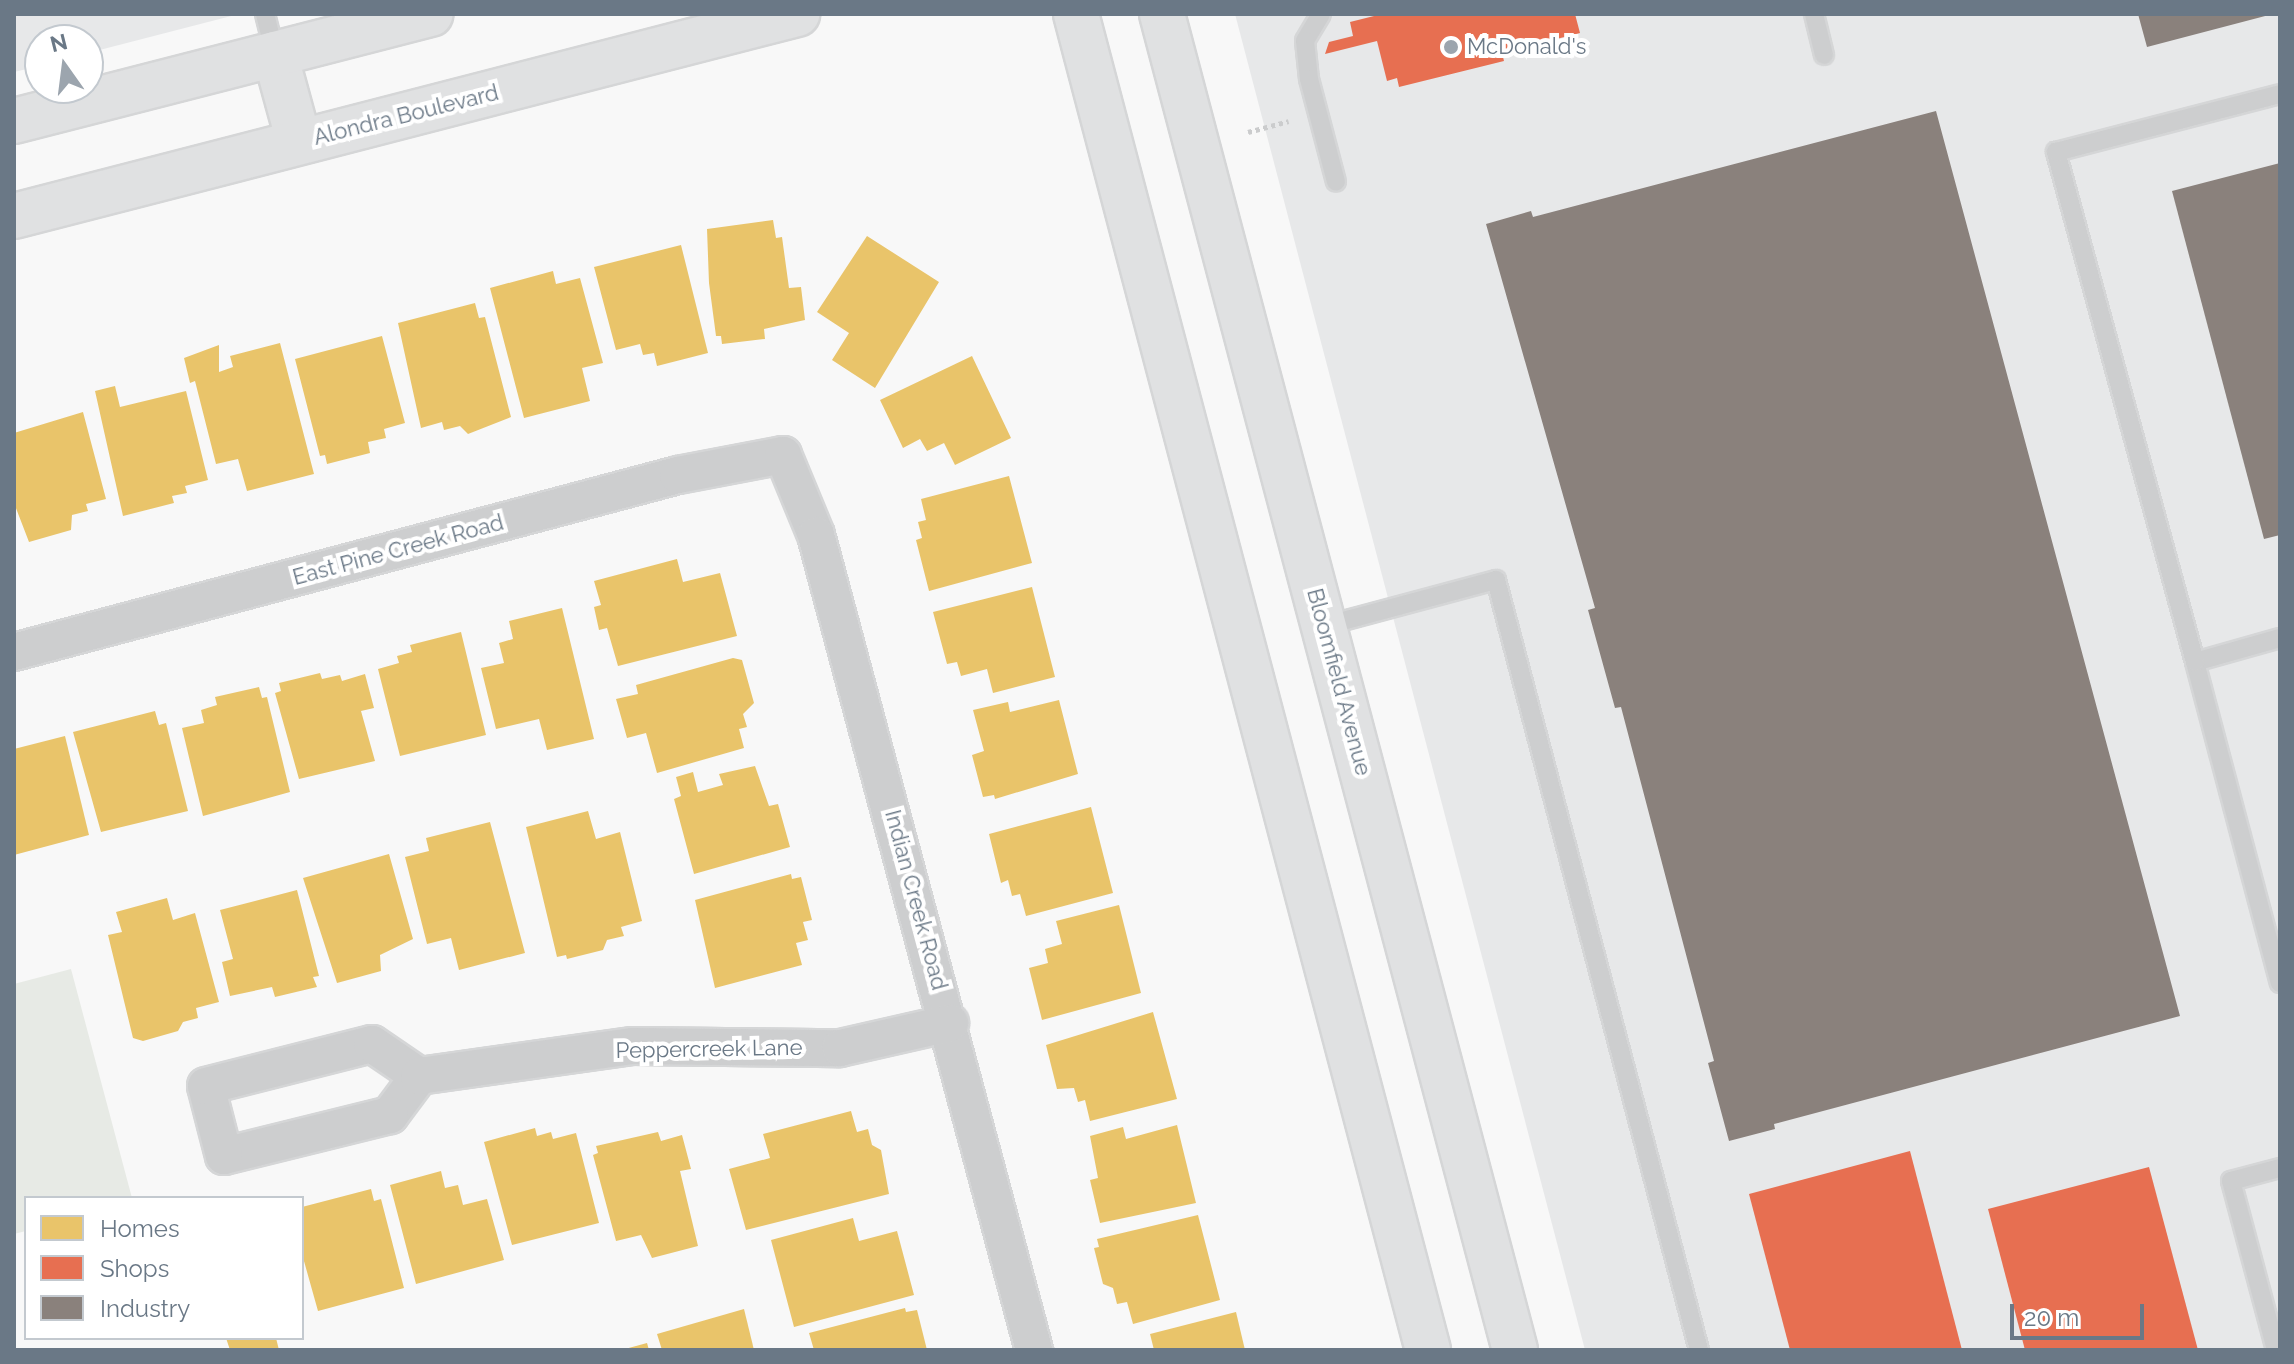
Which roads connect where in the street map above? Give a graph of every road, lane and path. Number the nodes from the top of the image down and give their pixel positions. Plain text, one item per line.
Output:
1 (430, 14) edge
2 (797, 14) edge
3 (1076, 14) edge
4 (1162, 14) edge
5 (1321, 14) edge
6 (1814, 14) edge
7 (270, 34) edge
8 (1824, 55) dead end
9 (2280, 94) edge
10 (1318, 113) junction
11 (14, 121) edge
12 (1248, 132) dead end
13 (299, 142) junction
14 (1336, 182) dead end
15 (14, 216) edge
16 (783, 455) joint
17 (1324, 626) junction
18 (2280, 638) edge
19 (14, 652) edge
20 (2195, 662) junction
21 (2280, 983) edge
22 (950, 1023) junction
23 (419, 1076) junction
24 (2280, 1168) edge
25 (1034, 1350) edge
26 (1428, 1350) edge
27 (1515, 1350) edge
28 (1699, 1350) edge
29 (2276, 1350) edge

1 - 7 main road
2 - 13 main road, Alondra Boulevard
3 - 26 main road
4 - 17 main road, Bloomfield Avenue
5 - 10 lane
6 - 8 lane
7 - 11 main road
7 - 13 main road
9 - 20 lane
10 - 12 path
10 - 14 lane
13 - 15 main road, Alondra Boulevard
16 - 19 street, East Pine Creek Road
16 - 22 street, Indian Creek Road
17 - 27 main road, Bloomfield Avenue
17 - 28 lane
18 - 20 lane
20 - 21 lane
22 - 23 street, Peppercreek Lane
22 - 25 street, Indian Creek Road
23 - 23 street
24 - 29 lane

